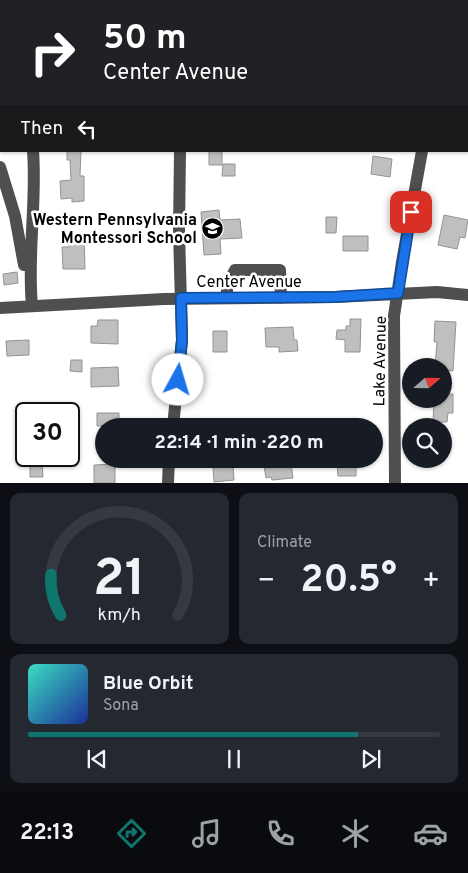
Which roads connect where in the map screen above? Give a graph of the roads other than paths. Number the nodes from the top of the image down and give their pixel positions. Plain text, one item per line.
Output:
1 (33, 152) edge
2 (180, 152) edge
3 (422, 152) edge
4 (0, 167) edge
5 (29, 282) junction
6 (398, 293) junction
7 (468, 295) edge
8 (181, 298) junction
9 (227, 298) junction
10 (281, 298) junction
11 (32, 306) junction
12 (0, 308) edge
13 (173, 418) edge
14 (169, 468) edge
15 (168, 483) edge
16 (394, 483) edge

1 - 5 street
2 - 8 street
3 - 6 street, Lake Avenue
4 - 5 street
5 - 11 street
6 - 7 street, Center Avenue
6 - 10 street, Center Avenue
6 - 16 street, Lake Avenue
8 - 9 street, Center Avenue
8 - 11 street, Center Avenue
8 - 13 street
9 - 10 street, Center Avenue
9 - 10 street
11 - 12 street, Center Avenue
14 - 15 street

